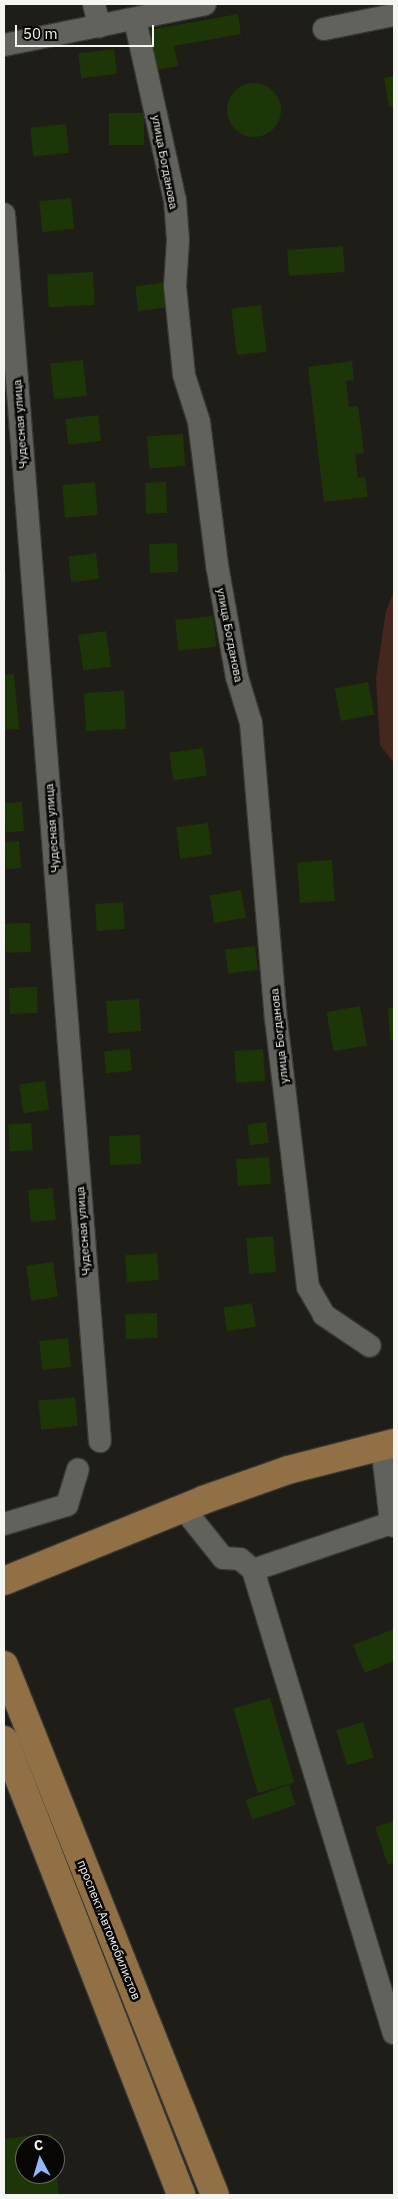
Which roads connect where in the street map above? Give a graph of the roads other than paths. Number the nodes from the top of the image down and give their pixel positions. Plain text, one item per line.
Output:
1 (94, 4) edge
2 (205, 4) edge
3 (394, 15) edge
4 (135, 20) junction
5 (99, 26) junction
6 (324, 30) dead end
7 (4, 45) edge
8 (4, 214) edge
9 (370, 1346) dead end
10 (100, 1441) dead end
11 (388, 1445) edge
12 (78, 1470) dead end
13 (183, 1508) junction
14 (393, 1523) edge
15 (4, 1524) edge
16 (253, 1570) junction
17 (4, 1581) edge
18 (4, 1665) edge
19 (4, 1740) edge
20 (394, 2033) edge
21 (181, 2195) edge
22 (215, 2195) edge

1 - 5 street
2 - 4 street
3 - 6 street
4 - 5 street
4 - 9 street, улица Богданова
5 - 7 street
8 - 10 street, Чудесная улица
11 - 13 main road
11 - 14 street
12 - 15 street
13 - 16 street
13 - 17 main road
14 - 16 street
16 - 20 street
18 - 22 main road, проспект Автомобилистов
19 - 21 main road

